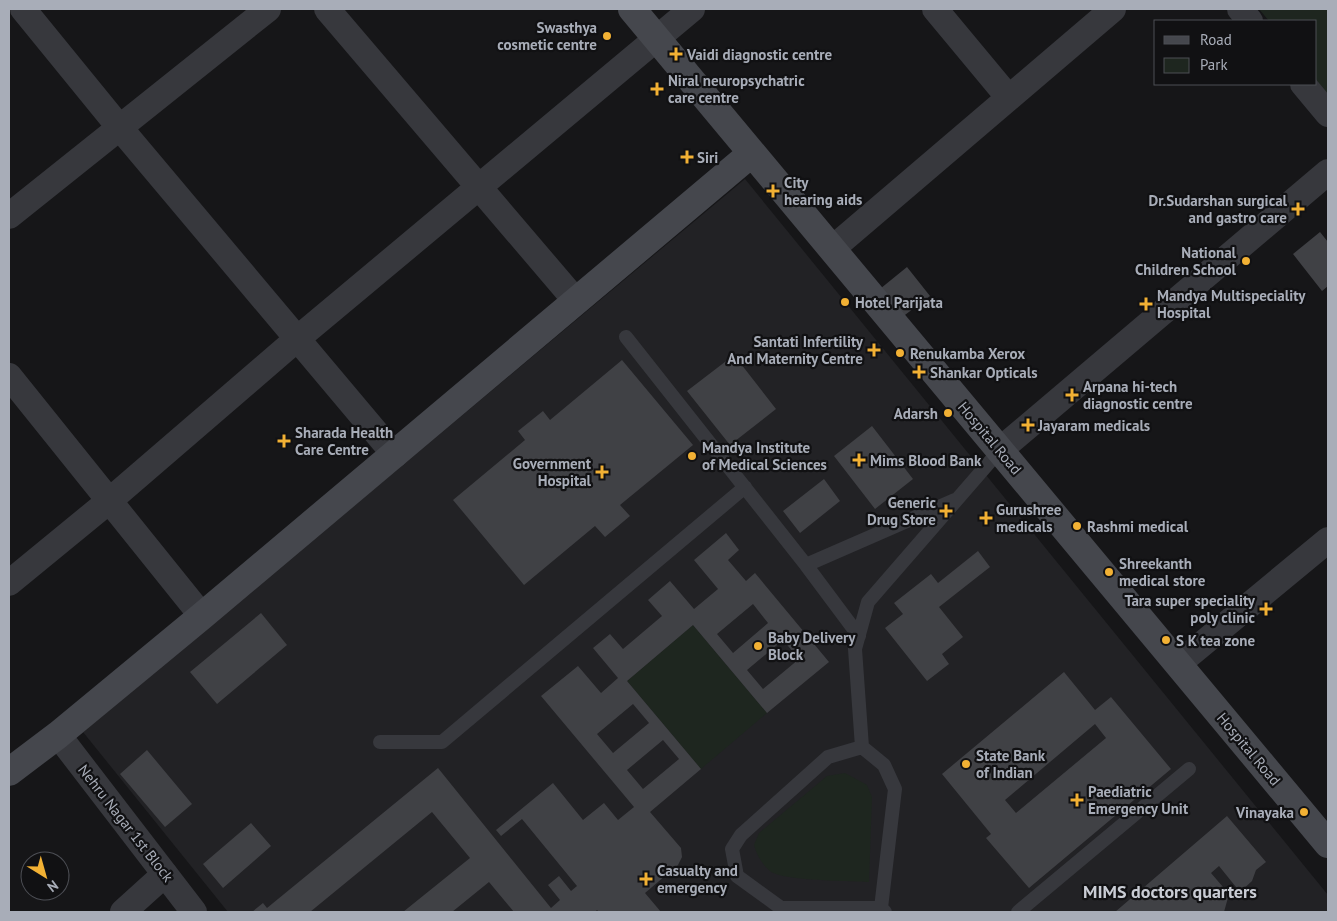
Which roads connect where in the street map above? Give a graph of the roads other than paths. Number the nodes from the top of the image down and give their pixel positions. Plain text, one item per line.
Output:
1 (23, 9) edge
2 (268, 9) edge
3 (327, 9) edge
4 (632, 9) edge
5 (692, 9) edge
6 (935, 9) edge
7 (1113, 9) edge
8 (1240, 9) edge
9 (1249, 20) edge
10 (657, 39) junction
11 (1304, 85) edge
12 (1009, 98) junction
13 (1328, 114) edge
14 (120, 128) junction
15 (752, 153) junction
16 (1328, 172) edge
17 (479, 187) junction
18 (9, 216) edge
19 (832, 249) junction
20 (576, 301) junction
21 (626, 338) dead end
22 (297, 339) junction
23 (9, 376) edge
24 (1000, 450) junction
25 (395, 454) junction
26 (745, 487) junction
27 (958, 499) junction
28 (109, 501) junction
29 (1328, 540) edge
30 (806, 565) junction
31 (9, 583) edge
32 (202, 616) junction
33 (859, 636) junction
34 (1178, 664) junction
35 (58, 734) junction
36 (380, 742) dead end
37 (862, 747) junction
38 (1189, 769) dead end
39 (9, 771) edge
40 (1328, 844) edge
41 (165, 874) junction
42 (883, 910) edge
43 (123, 912) edge
44 (194, 912) edge
45 (1018, 912) edge

1 - 14 street
2 - 14 street
3 - 17 street
4 - 10 street, Hospital Road
5 - 10 street
6 - 12 street
7 - 12 street
8 - 9 street
10 - 15 street, Hospital Road
10 - 17 street
11 - 13 street
12 - 19 street
14 - 18 street
14 - 22 street
15 - 19 street, Hospital Road
15 - 20 street
16 - 24 street
17 - 20 street
17 - 22 street
19 - 24 street, Hospital Road
20 - 25 street
21 - 26 lane
22 - 25 street
22 - 28 street
23 - 28 street
24 - 27 lane
24 - 34 street, Hospital Road
25 - 32 street
26 - 30 lane
26 - 36 lane
27 - 30 lane
27 - 33 lane
28 - 31 street
28 - 32 street
29 - 34 street
30 - 33 lane
32 - 35 street
33 - 37 lane
34 - 40 street, Hospital Road
35 - 39 street
35 - 41 street, Nehru Nagar 1st Block
37 - 42 lane
37 - 42 lane
38 - 45 lane
41 - 43 street
41 - 44 street, Nehru Nagar 1st Block

